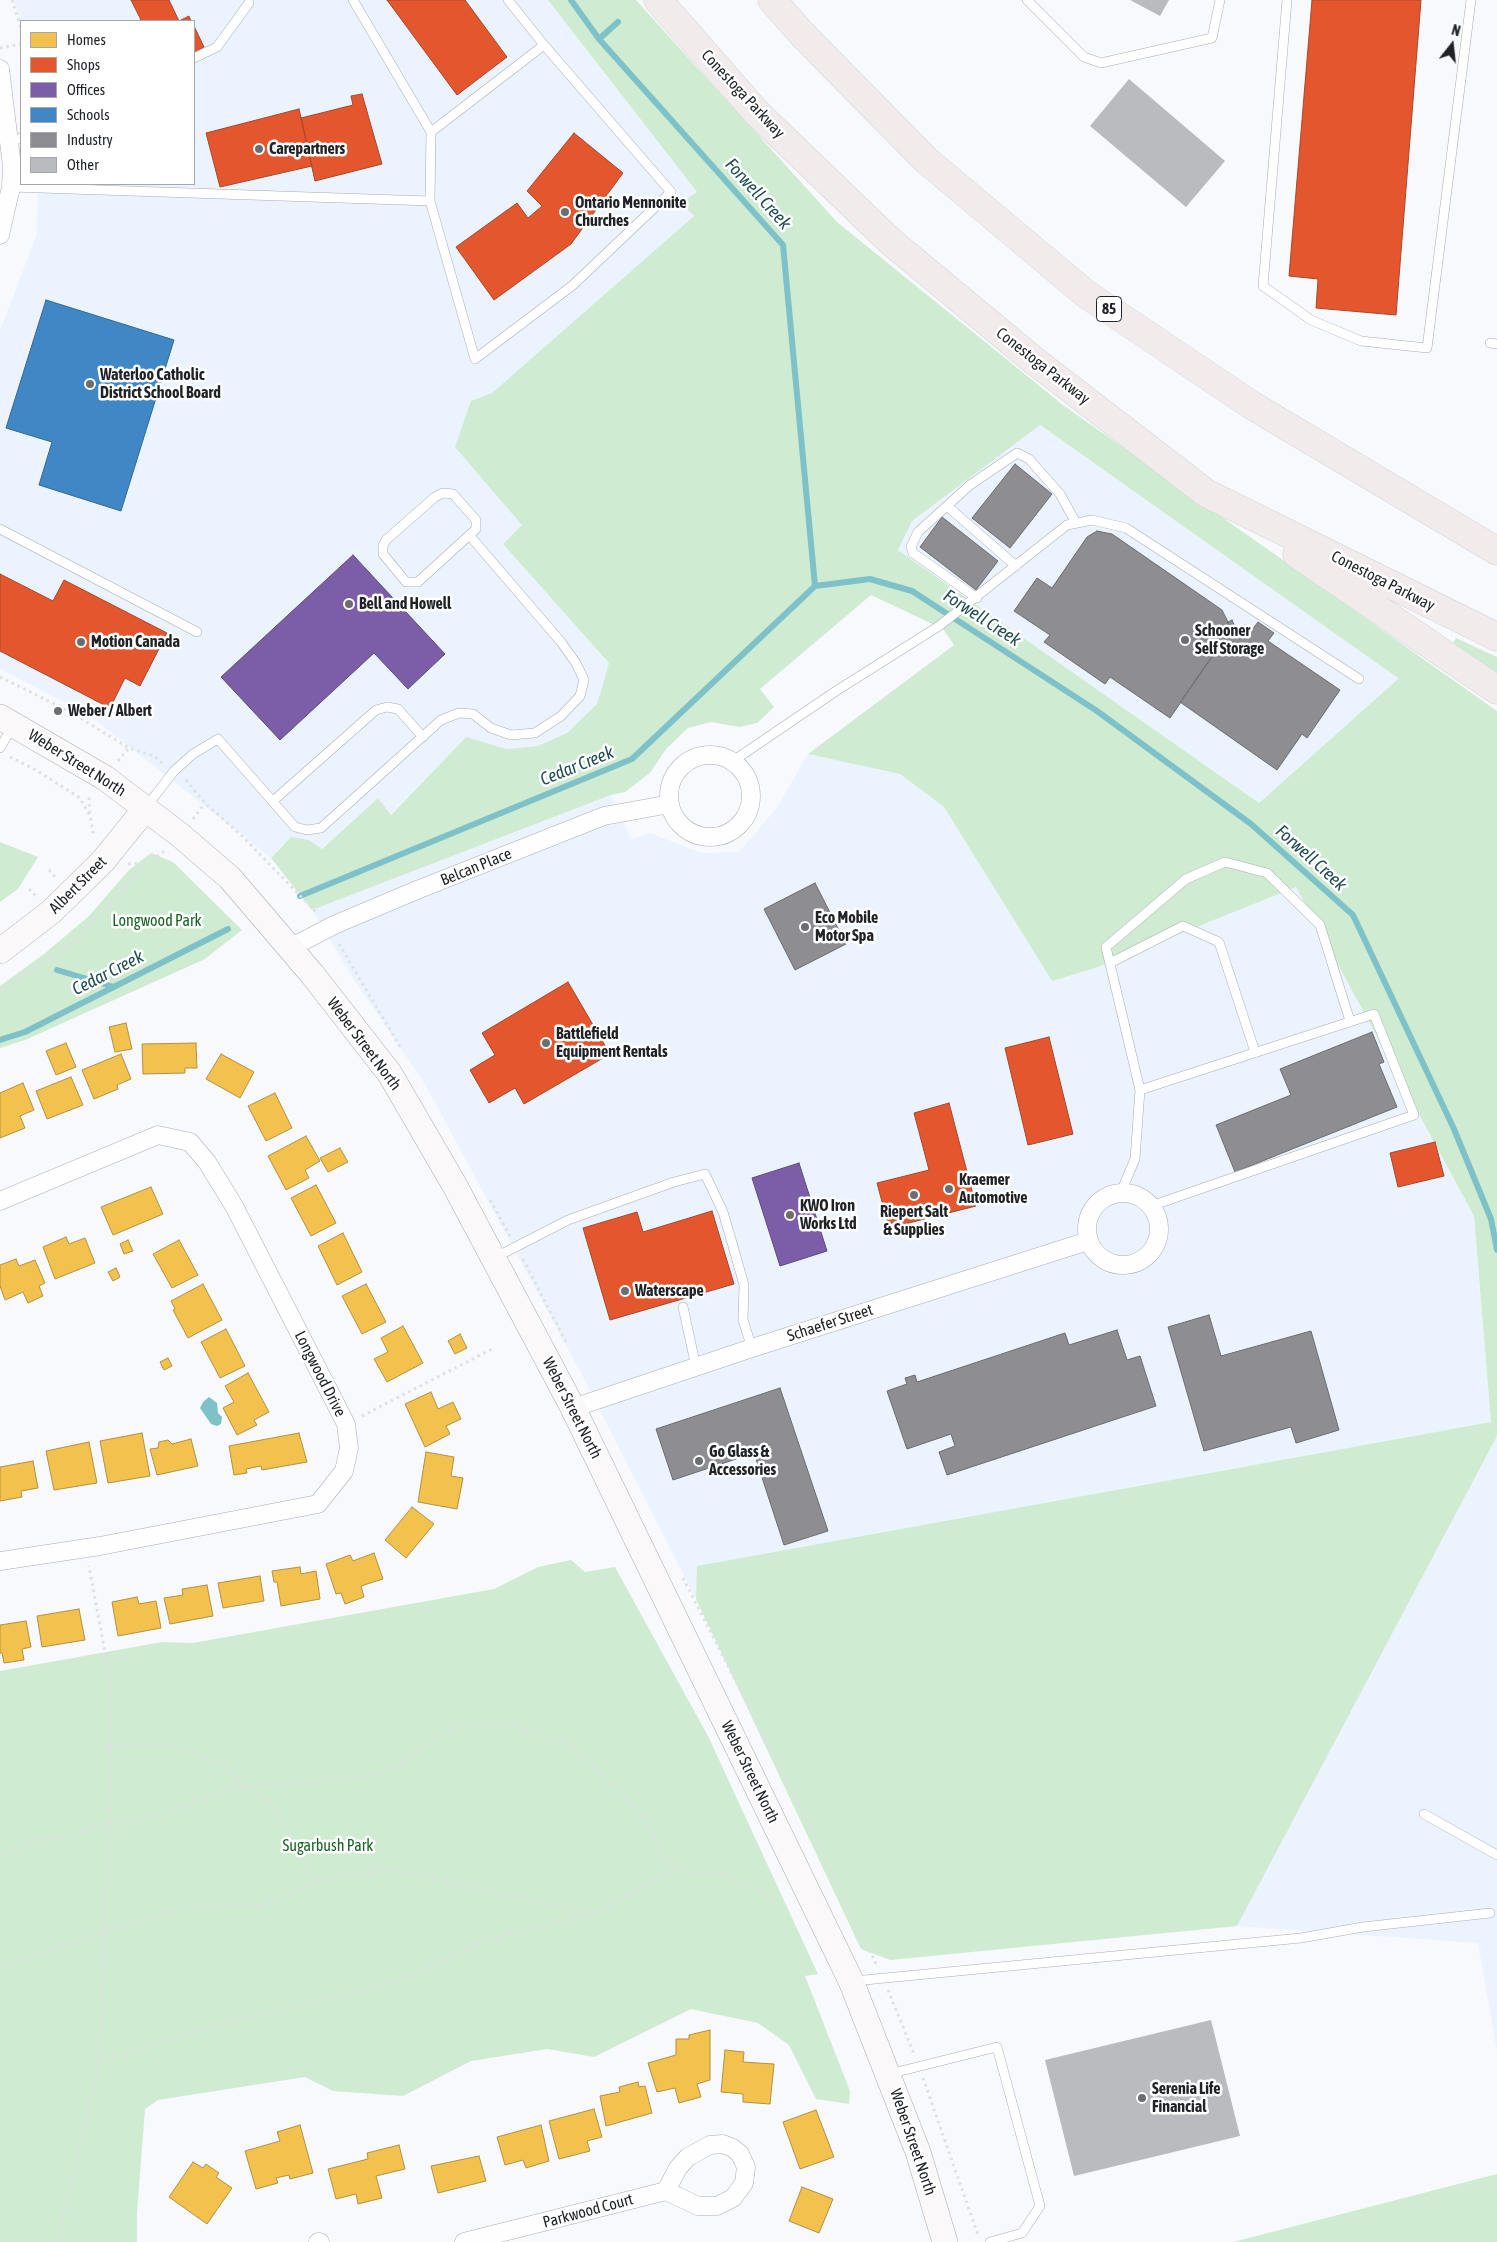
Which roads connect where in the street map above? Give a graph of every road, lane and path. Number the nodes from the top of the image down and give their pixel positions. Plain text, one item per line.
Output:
1 (12, 0) edge
2 (353, 0) edge
3 (508, 0) edge
4 (658, 0) edge
5 (772, 0) edge
6 (1027, 0) edge
7 (1220, 0) edge
8 (1287, 0) edge
9 (1471, 0) edge
10 (248, 3) dead end
11 (20, 25) edge
12 (20, 44) edge
13 (544, 45) junction
14 (0, 48) edge
15 (195, 58) edge
16 (0, 69) edge
17 (430, 132) junction
18 (15, 140) edge
19 (10, 187) junction
20 (430, 201) junction
21 (0, 235) edge
22 (1206, 492) junction
23 (947, 506) junction
24 (1076, 523) junction
25 (0, 529) edge
26 (470, 536) junction
27 (1497, 551) edge
28 (1016, 566) junction
29 (974, 600) junction
30 (197, 632) dead end
31 (1497, 636) edge
32 (0, 677) edge
33 (1359, 679) dead end
34 (1497, 690) edge
35 (7, 720) edge
36 (423, 737) junction
37 (0, 748) edge
38 (129, 748) junction
39 (124, 754) dead end
40 (7, 756) dead end
41 (154, 756) dead end
42 (733, 761) junction
43 (188, 782) dead end
44 (89, 799) dead end
45 (205, 802) junction
46 (273, 802) junction
47 (670, 804) junction
48 (146, 808) junction
49 (200, 811) dead end
50 (90, 816) junction
51 (94, 839) dead end
52 (162, 855) dead end
53 (147, 863) junction
54 (129, 865) dead end
55 (49, 870) dead end
56 (55, 878) dead end
57 (29, 889) dead end
58 (36, 896) dead end
59 (321, 918) dead end
60 (290, 948) junction
61 (0, 951) edge
62 (1110, 963) junction
63 (0, 991) edge
64 (1350, 1021) junction
65 (1256, 1052) junction
66 (1140, 1090) junction
67 (1121, 1192) junction
68 (0, 1200) edge
69 (1151, 1206) junction
70 (1088, 1241) junction
71 (493, 1258) junction
72 (683, 1307) dead end
73 (494, 1348) dead end
74 (752, 1348) junction
75 (696, 1367) junction
76 (574, 1408) junction
77 (346, 1424) junction
78 (85, 1548) junction
79 (0, 1562) edge
80 (110, 1747) junction
81 (247, 1789) junction
82 (1424, 1814) dead end
83 (109, 1823) junction
84 (1497, 1854) edge
85 (0, 1856) edge
86 (678, 1869) junction
87 (314, 1882) junction
88 (779, 1897) dead end
89 (1490, 1913) dead end
90 (594, 1914) junction
91 (104, 1931) junction
92 (0, 1968) edge
93 (851, 1981) junction
94 (100, 2062) junction
95 (890, 2074) junction
96 (666, 2191) junction
97 (512, 2237) edge
98 (57, 2242) edge
99 (464, 2242) edge
100 (945, 2242) edge
101 (990, 2242) edge

1 - 11 path
2 - 17 lane
3 - 13 lane
4 - 22 highway, Conestoga Parkway
5 - 27 highway, 85
6 - 7 lane
8 - 9 lane
10 - 15 lane
12 - 14 path
13 - 17 lane
13 - 20 lane
16 - 18 street
17 - 20 lane
18 - 19 street
19 - 20 lane
19 - 21 street
22 - 31 highway, Conestoga Parkway
22 - 34 highway
23 - 24 lane
23 - 28 lane
23 - 29 lane
24 - 28 lane
24 - 33 lane
25 - 30 lane
26 - 26 lane
26 - 36 lane
28 - 29 lane
29 - 42 lane
32 - 38 path
35 - 37 lane
35 - 48 main road, Weber Street North
36 - 46 lane
36 - 46 lane
38 - 39 path
38 - 41 path
40 - 50 path
42 - 47 street
42 - 47 street
43 - 45 path
44 - 50 path
45 - 49 path
45 - 59 path
46 - 48 lane
47 - 60 street, Belcan Place
48 - 60 main road, Weber Street North
48 - 61 main road, Albert Street
50 - 51 path
52 - 53 path
53 - 54 path
53 - 63 path
55 - 56 path
57 - 58 path
60 - 71 main road, Weber Street North
62 - 64 lane
62 - 65 lane
62 - 66 lane
64 - 65 lane
64 - 69 lane
65 - 66 lane
66 - 67 lane
67 - 69 street
67 - 70 street
68 - 77 street, Longwood Drive
69 - 70 street
70 - 74 street, Schaefer Street
71 - 74 lane
71 - 76 main road, Weber Street North
72 - 75 lane
73 - 77 path
74 - 75 street, Schaefer Street
75 - 76 street, Schaefer Street
76 - 93 main road, Weber Street North
77 - 78 street, Longwood Drive
78 - 79 street, Longwood Drive
78 - 80 path
80 - 81 path
80 - 83 path
81 - 83 path
81 - 86 path
81 - 87 path
82 - 84 lane
83 - 85 path
83 - 91 path
86 - 88 path
86 - 90 path
87 - 90 path
87 - 91 path
89 - 93 lane
90 - 94 path
91 - 92 path
91 - 94 path
93 - 95 main road, Weber Street North
94 - 98 path
95 - 100 main road, Weber Street North
95 - 101 lane
96 - 96 street
96 - 97 street, Parkwood Court
97 - 99 street, Parkwood Court

